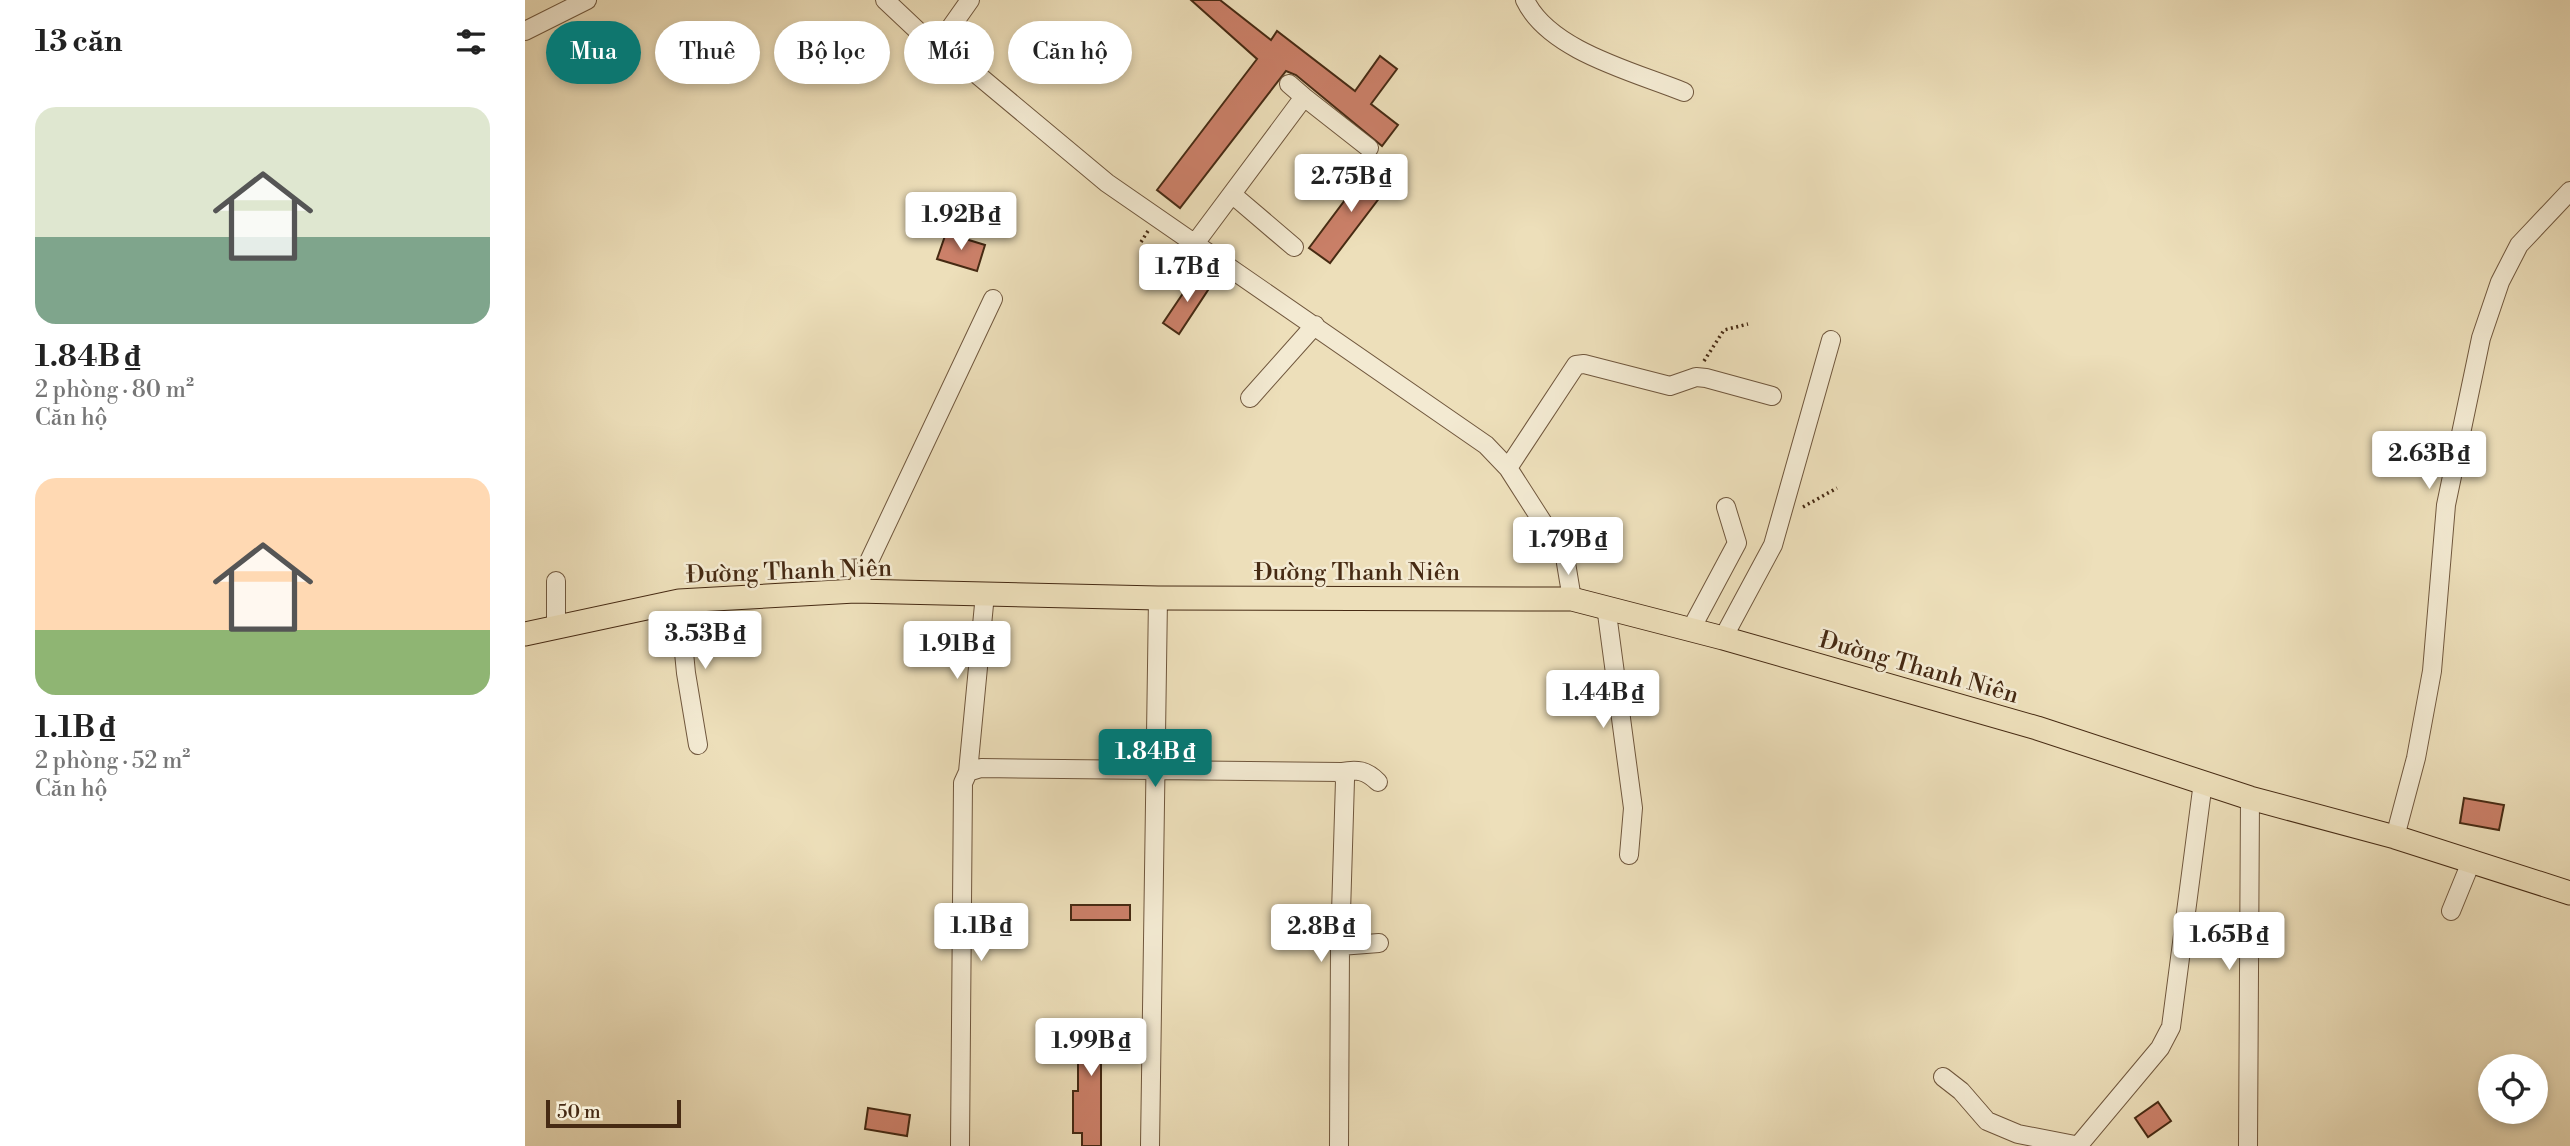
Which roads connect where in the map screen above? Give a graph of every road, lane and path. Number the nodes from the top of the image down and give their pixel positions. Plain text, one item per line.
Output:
1 (587, 0) edge
2 (885, 0) edge
3 (970, 0) edge
4 (1525, 0) edge
5 (907, 21) edge
6 (955, 21) edge
7 (525, 31) edge
8 (991, 84) edge
9 (1289, 84) dead end
10 (1684, 92) dead end
11 (1304, 97) junction
12 (1369, 148) dead end
13 (2570, 191) edge
14 (1233, 195) junction
15 (1196, 242) junction
16 (1294, 247) dead end
17 (993, 299) dead end
18 (1748, 324) dead end
19 (1315, 325) junction
20 (1831, 340) dead end
21 (1696, 377) junction
22 (1772, 397) dead end
23 (1250, 398) dead end
24 (1509, 468) junction
25 (1837, 488) dead end
26 (1726, 507) dead end
27 (1783, 512) junction
28 (556, 581) dead end
29 (855, 591) junction
30 (985, 594) junction
31 (1158, 597) junction
32 (1572, 599) junction
33 (679, 601) junction
34 (1606, 606) junction
35 (556, 628) junction
36 (1691, 629) junction
37 (525, 634) edge
38 (1723, 638) junction
39 (698, 746) dead end
40 (1153, 770) junction
41 (968, 772) junction
42 (1341, 772) junction
43 (1378, 782) dead end
44 (2203, 782) junction
45 (2250, 798) junction
46 (2395, 837) junction
47 (1629, 855) dead end
48 (2471, 862) junction
49 (2570, 893) edge
50 (2451, 911) dead end
51 (1379, 943) dead end
52 (1340, 946) junction
53 (1943, 1077) dead end
54 (960, 1146) edge
55 (1150, 1146) edge
56 (1339, 1146) edge
57 (2079, 1146) edge
58 (2248, 1146) edge

1 - 7 street
2 - 5 street
3 - 6 street
4 - 10 street
8 - 15 street
9 - 11 street
11 - 12 street
11 - 14 street
13 - 46 street
14 - 15 street
14 - 16 street
15 - 19 street
17 - 29 street
18 - 21 path
19 - 23 street
19 - 24 street
20 - 27 street
21 - 22 street
21 - 24 street
24 - 32 street
25 - 27 path
26 - 36 street
27 - 38 street
28 - 35 street
29 - 30 main road, Đường Thanh Niên
29 - 33 main road, Đường Thanh Niên
30 - 31 main road, Đường Thanh Niên
30 - 41 street
31 - 32 main road, Đường Thanh Niên
31 - 40 street
32 - 34 main road, Đường Thanh Niên
33 - 35 main road, Đường Thanh Niên
33 - 39 street
34 - 36 main road, Đường Thanh Niên
34 - 47 street
35 - 37 main road, Đường Thanh Niên
36 - 38 main road, Đường Thanh Niên
38 - 44 main road, Đường Thanh Niên
40 - 41 street
40 - 42 street
40 - 55 street
41 - 54 street
42 - 43 street
42 - 52 street
44 - 45 main road, Đường Thanh Niên
44 - 57 street
45 - 46 main road, Đường Thanh Niên
45 - 58 street
46 - 48 main road, Đường Thanh Niên
48 - 49 main road, Đường Thanh Niên
48 - 50 street
51 - 52 street
52 - 56 street
53 - 57 street

